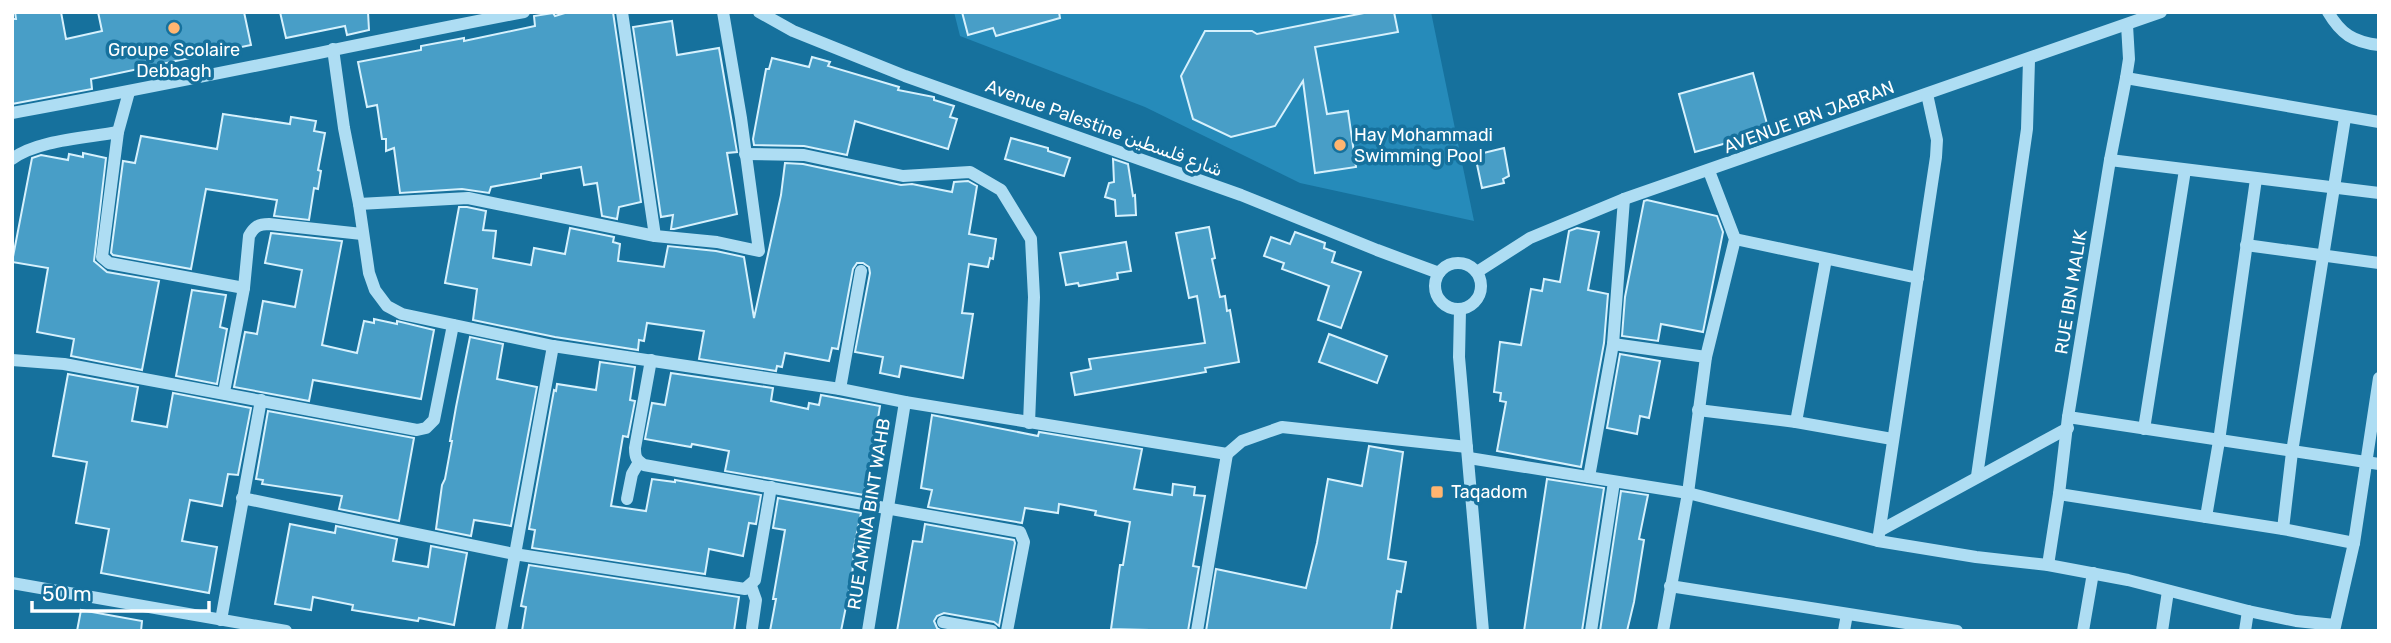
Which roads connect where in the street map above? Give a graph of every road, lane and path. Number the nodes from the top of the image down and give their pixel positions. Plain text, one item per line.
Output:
1 (524, 12) edge
2 (622, 12) edge
3 (723, 12) edge
4 (759, 12) edge
5 (2161, 12) edge
6 (2329, 12) edge
7 (2127, 25) junction
8 (2379, 45) edge
9 (333, 49) junction
10 (2029, 60) junction
11 (2126, 78) junction
12 (128, 92) junction
13 (1927, 94) junction
14 (12, 113) edge
15 (2345, 118) junction
16 (2379, 122) edge
17 (118, 132) junction
18 (745, 154) junction
19 (12, 159) edge
20 (2110, 160) junction
21 (2185, 170) junction
22 (1709, 171) junction
23 (2256, 179) junction
24 (2332, 188) junction
25 (2379, 193) edge
26 (1623, 199) junction
27 (359, 204) junction
28 (362, 234) junction
29 (655, 236) junction
30 (1735, 239) junction
31 (2246, 245) junction
32 (2322, 256) junction
33 (1826, 259) junction
34 (2379, 263) edge
35 (861, 271) dead end
36 (1477, 272) junction
37 (1439, 273) junction
38 (1917, 278) junction
39 (244, 288) junction
40 (1460, 310) junction
41 (453, 325) junction
42 (1613, 344) junction
43 (553, 346) junction
44 (1706, 357) junction
45 (12, 360) edge
46 (651, 360) junction
47 (2379, 378) edge
48 (841, 389) junction
49 (224, 392) junction
50 (261, 400) junction
51 (905, 402) junction
52 (1698, 410) junction
53 (1029, 422) junction
54 (1796, 422) junction
55 (2068, 422) junction
56 (2144, 429) junction
57 (1892, 439) junction
58 (2219, 441) junction
59 (2292, 452) junction
60 (1468, 453) junction
61 (1227, 454) junction
62 (639, 462) junction
63 (2372, 463) edge
64 (1976, 476) junction
65 (1589, 477) junction
66 (1614, 482) junction
67 (771, 487) junction
68 (1688, 492) junction
69 (2059, 494) junction
70 (242, 498) junction
71 (627, 499) dead end
72 (888, 509) junction
73 (2206, 517) junction
74 (2283, 529) junction
75 (1880, 535) junction
76 (2354, 543) junction
77 (514, 554) junction
78 (2048, 565) junction
79 (2093, 573) junction
80 (12, 583) edge
81 (751, 586) junction
82 (1670, 586) junction
83 (2168, 591) junction
84 (2248, 611) junction
85 (1847, 614) junction
86 (221, 620) junction
87 (943, 622) dead end
88 (2295, 626) edge
89 (752, 628) dead end
90 (2335, 628) edge
91 (286, 631) edge
92 (501, 631) edge
93 (868, 631) edge
94 (992, 631) edge
95 (1007, 631) edge
96 (1197, 631) edge
97 (1483, 631) edge
98 (1591, 631) edge
99 (1663, 631) edge
100 (1843, 631) edge
101 (1957, 631) edge
102 (2083, 631) edge
103 (2162, 631) edge
104 (2245, 631) edge

1 - 9 street
2 - 29 street
3 - 18 street
4 - 37 street, Avenue Palestine شارع فلسطين
5 - 7 street, AVENUE IBN JABRAN
6 - 8 street
7 - 10 street, AVENUE IBN JABRAN
7 - 11 street, RUE IBN MALIK
9 - 12 street
9 - 27 street
10 - 13 street, AVENUE IBN JABRAN
10 - 64 street
11 - 15 street
11 - 20 street, RUE IBN MALIK
12 - 14 street
12 - 17 street
13 - 22 street, AVENUE IBN JABRAN
13 - 38 street
15 - 16 street
15 - 24 street
17 - 19 street
17 - 39 street
18 - 29 street
18 - 53 street
20 - 21 street
20 - 55 street, RUE IBN MALIK
21 - 23 street
21 - 56 street
22 - 26 street, AVENUE IBN JABRAN
22 - 30 street
23 - 24 street
23 - 31 street
24 - 25 street
24 - 32 street
26 - 36 street, AVENUE IBN JABRAN
26 - 42 street
27 - 28 street
27 - 29 street
28 - 39 street
28 - 41 street
30 - 33 street
30 - 44 street
31 - 32 street
31 - 58 street
32 - 34 street
32 - 59 street
33 - 38 street
33 - 54 street
35 - 48 street
36 - 37 street
36 - 40 street
37 - 40 street
38 - 57 street
39 - 49 street
40 - 60 street
41 - 43 street
41 - 50 street
42 - 44 street
42 - 65 street
43 - 46 street
43 - 77 street
44 - 52 street
45 - 49 street
46 - 48 street
46 - 62 street
47 - 63 street
48 - 51 street
49 - 50 street
50 - 70 street
51 - 53 street
51 - 72 street, RUE AMINA BINT WAHB
52 - 54 street
52 - 68 street
53 - 61 street
54 - 57 street
55 - 56 street
55 - 64 street
55 - 69 street, RUE IBN MALIK
56 - 58 street
57 - 75 street
58 - 59 street
58 - 73 street
59 - 63 street
59 - 74 street
60 - 61 street
60 - 65 street
60 - 97 street
61 - 96 street
62 - 67 street
62 - 71 street
63 - 76 street
64 - 75 street
65 - 66 street
66 - 68 street
66 - 98 street
67 - 72 street
67 - 81 street
68 - 75 street
68 - 82 street
69 - 73 street
69 - 78 street, RUE IBN MALIK
70 - 77 street
70 - 86 street
72 - 93 street, RUE AMINA BINT WAHB
72 - 95 street
73 - 74 street
74 - 76 street
75 - 78 street
76 - 90 street
77 - 81 street
77 - 92 street
78 - 79 street
79 - 83 street
79 - 102 street
80 - 86 street
81 - 89 street
82 - 85 street
82 - 99 street
83 - 84 street
83 - 103 street
84 - 88 street
84 - 104 street
85 - 100 street
85 - 101 street
86 - 91 street
87 - 94 street
88 - 90 street

